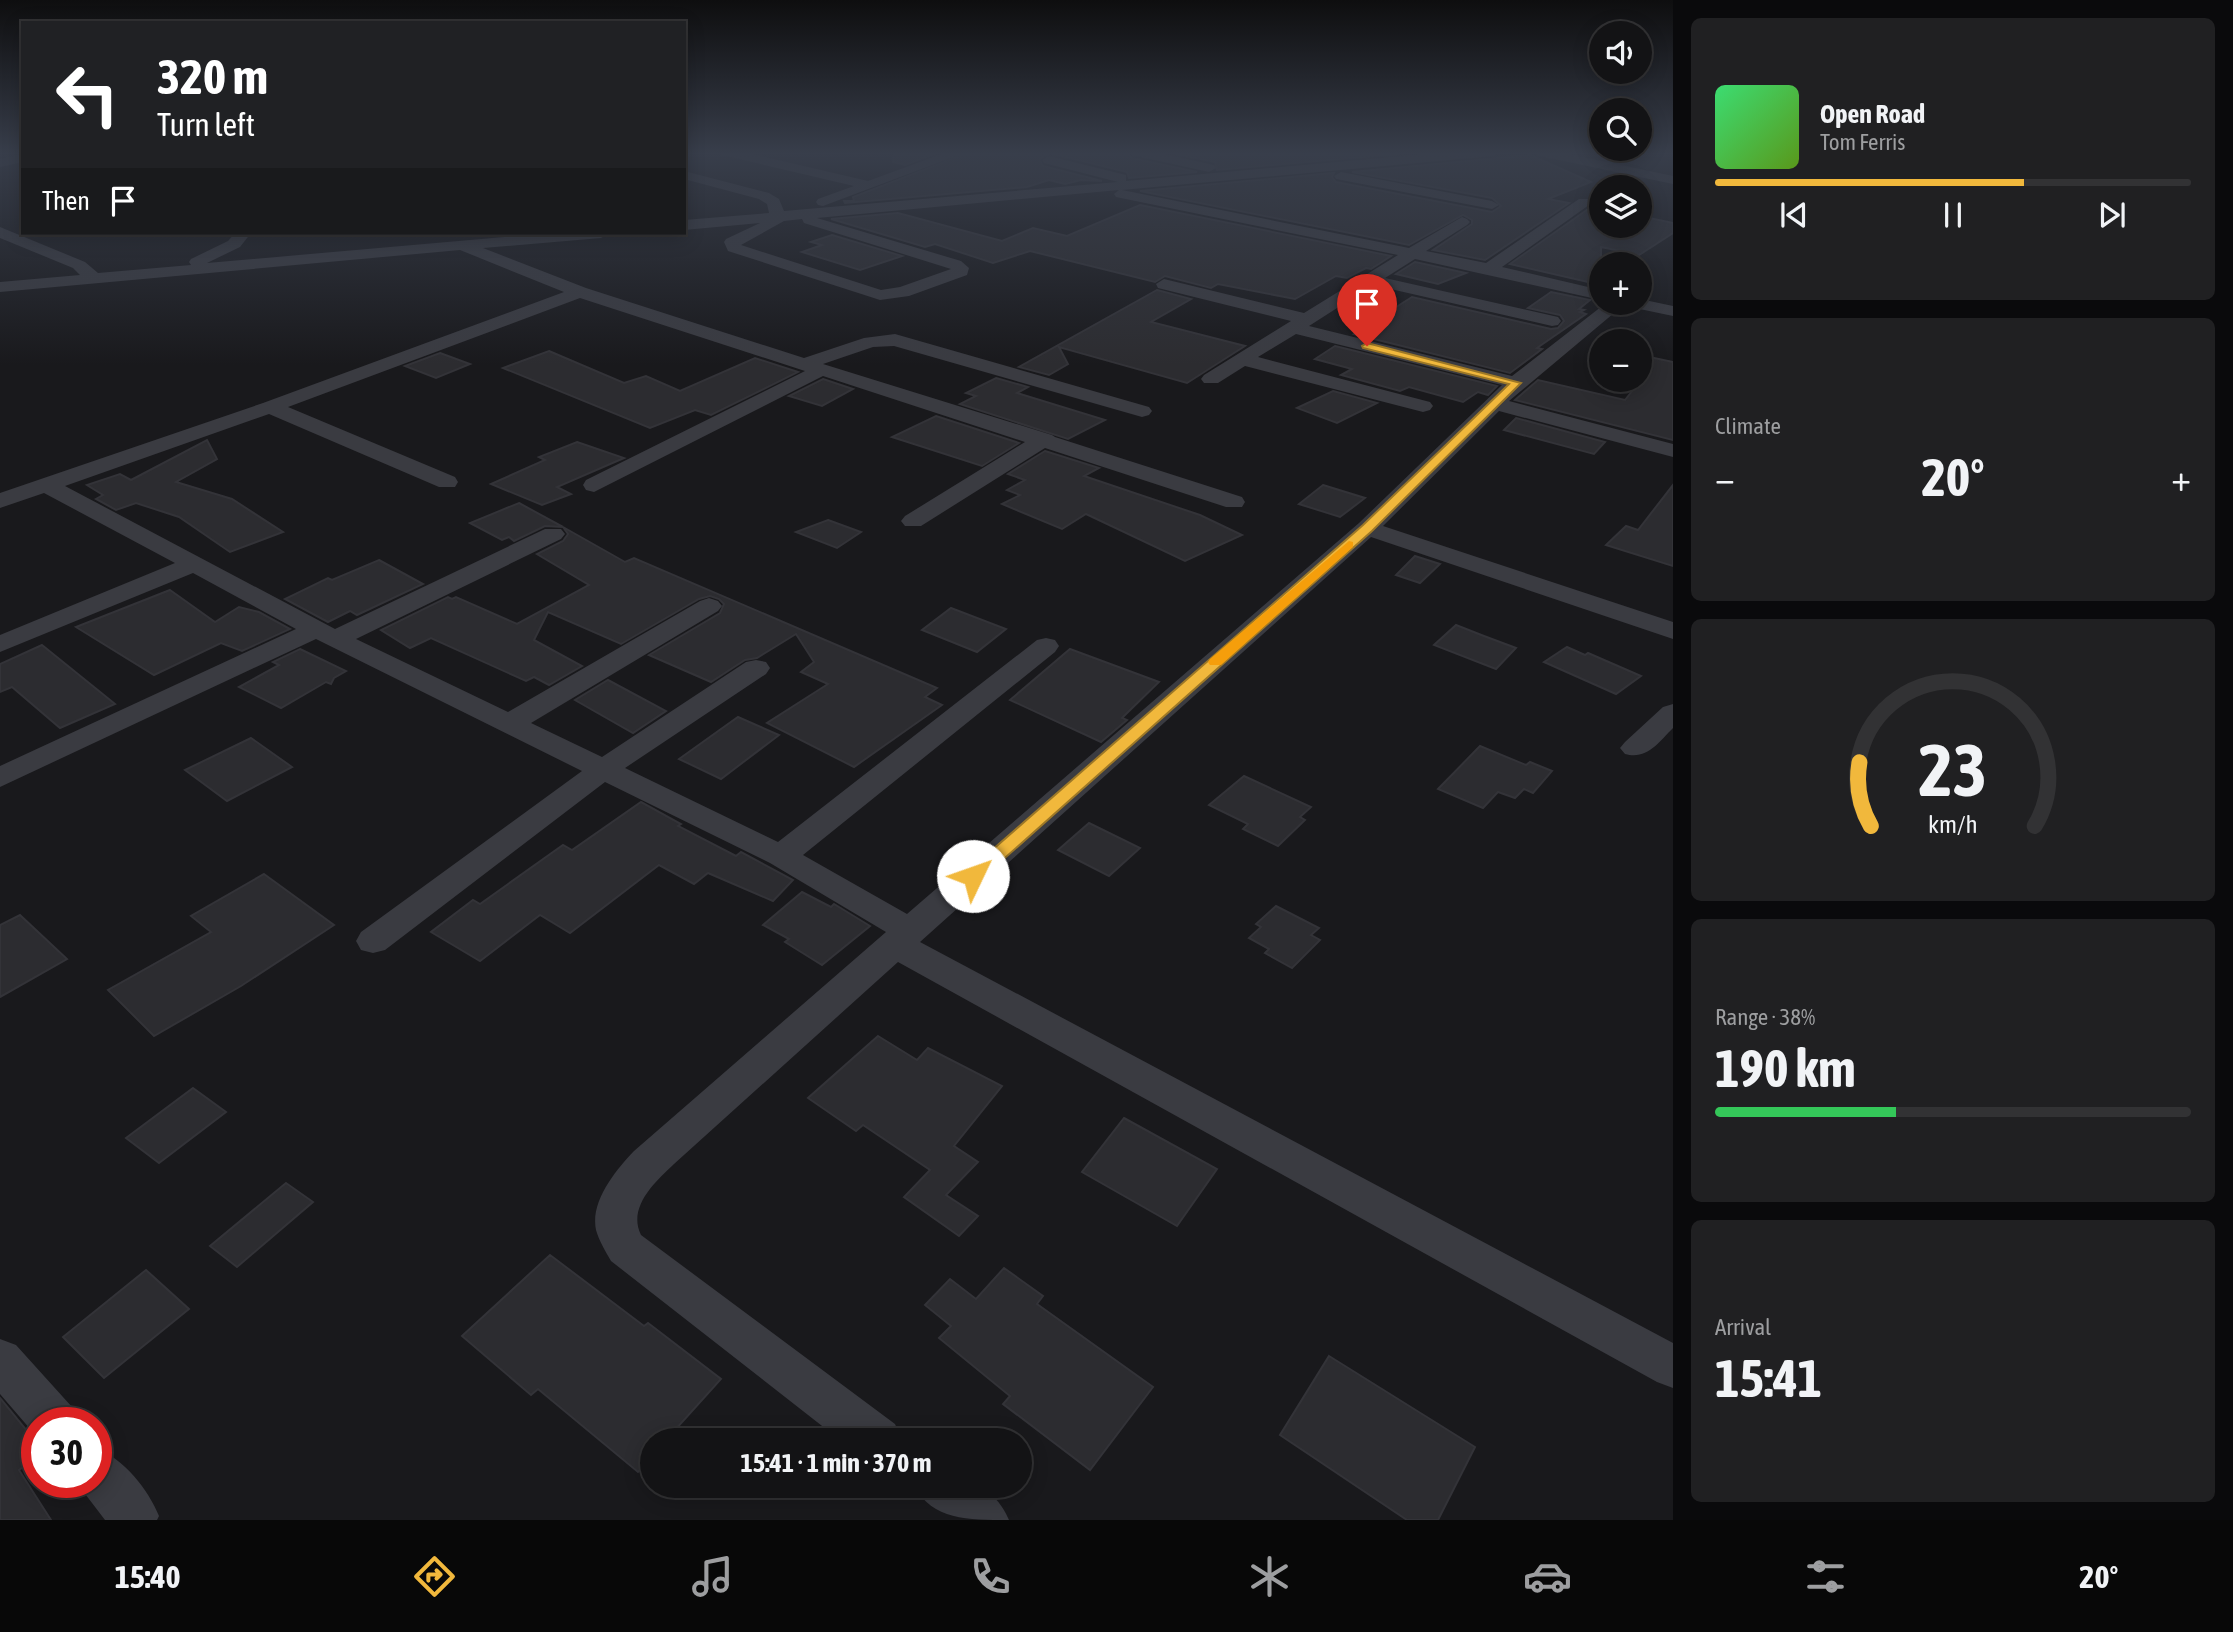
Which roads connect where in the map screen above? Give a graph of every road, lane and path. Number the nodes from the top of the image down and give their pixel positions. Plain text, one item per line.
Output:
1 (708, 223) edge
2 (771, 223) edge
3 (821, 223) edge
4 (1263, 223) edge
5 (1460, 223) edge
6 (1554, 223) edge
7 (686, 225) edge
8 (0, 232) edge
9 (241, 235) edge
10 (578, 235) edge
11 (460, 245) junction
12 (1409, 253) junction
13 (1489, 269) junction
14 (171, 271) junction
15 (94, 278) junction
16 (1369, 279) junction
17 (1164, 284) dead end
18 (0, 287) edge
19 (580, 292) junction
20 (1589, 292) edge
21 (1652, 306) edge
22 (1673, 311) edge
23 (1603, 315) edge
24 (1552, 321) dead end
25 (1299, 323) junction
26 (1242, 359) junction
27 (812, 367) junction
28 (1210, 379) dead end
29 (1516, 383) junction
30 (1495, 404) junction
31 (1423, 406) dead end
32 (270, 407) junction
33 (1142, 411) dead end
34 (1045, 439) junction
35 (1673, 451) edge
36 (447, 482) dead end
37 (46, 485) junction
38 (594, 485) dead end
39 (0, 501) edge
40 (1234, 502) dead end
41 (913, 520) dead end
42 (1367, 528) junction
43 (553, 534) dead end
44 (195, 564) junction
45 (709, 606) dead end
46 (1673, 631) edge
47 (326, 634) junction
48 (0, 644) edge
49 (1046, 646) dead end
50 (756, 668) dead end
51 (1673, 713) edge
52 (510, 723) junction
53 (1635, 748) dead end
54 (604, 769) junction
55 (0, 778) edge
56 (781, 856) junction
57 (903, 938) junction
58 (373, 941) dead end
59 (0, 1360) edge
60 (1673, 1367) edge
61 (41, 1407) edge
62 (862, 1428) edge
63 (112, 1491) edge
64 (955, 1498) edge
65 (134, 1516) dead end
66 (984, 1520) edge

1 - 7 street
2 - 3 street
4 - 12 street
5 - 12 street
6 - 13 street
8 - 15 street
9 - 14 street
10 - 11 street
11 - 14 street
11 - 19 street
12 - 13 street
12 - 16 street
13 - 20 street
14 - 15 street
15 - 18 street
16 - 24 street
16 - 25 street
17 - 25 street
19 - 27 street
19 - 32 street
21 - 22 street
23 - 29 street
25 - 26 street
25 - 29 street
26 - 28 street
26 - 31 street
27 - 33 street
27 - 34 street
27 - 38 street
29 - 30 street
30 - 35 street
30 - 42 street
32 - 36 street
32 - 37 street
34 - 40 street
34 - 41 street
37 - 39 street
37 - 44 street
42 - 46 street
42 - 57 street
43 - 47 street
44 - 47 street
44 - 48 street
45 - 52 street
47 - 52 street
47 - 55 street
49 - 56 street
50 - 54 street
51 - 53 street
52 - 54 street
54 - 56 street
54 - 58 street
56 - 57 street
57 - 60 street
57 - 62 street
59 - 61 street
63 - 65 street
64 - 66 street

